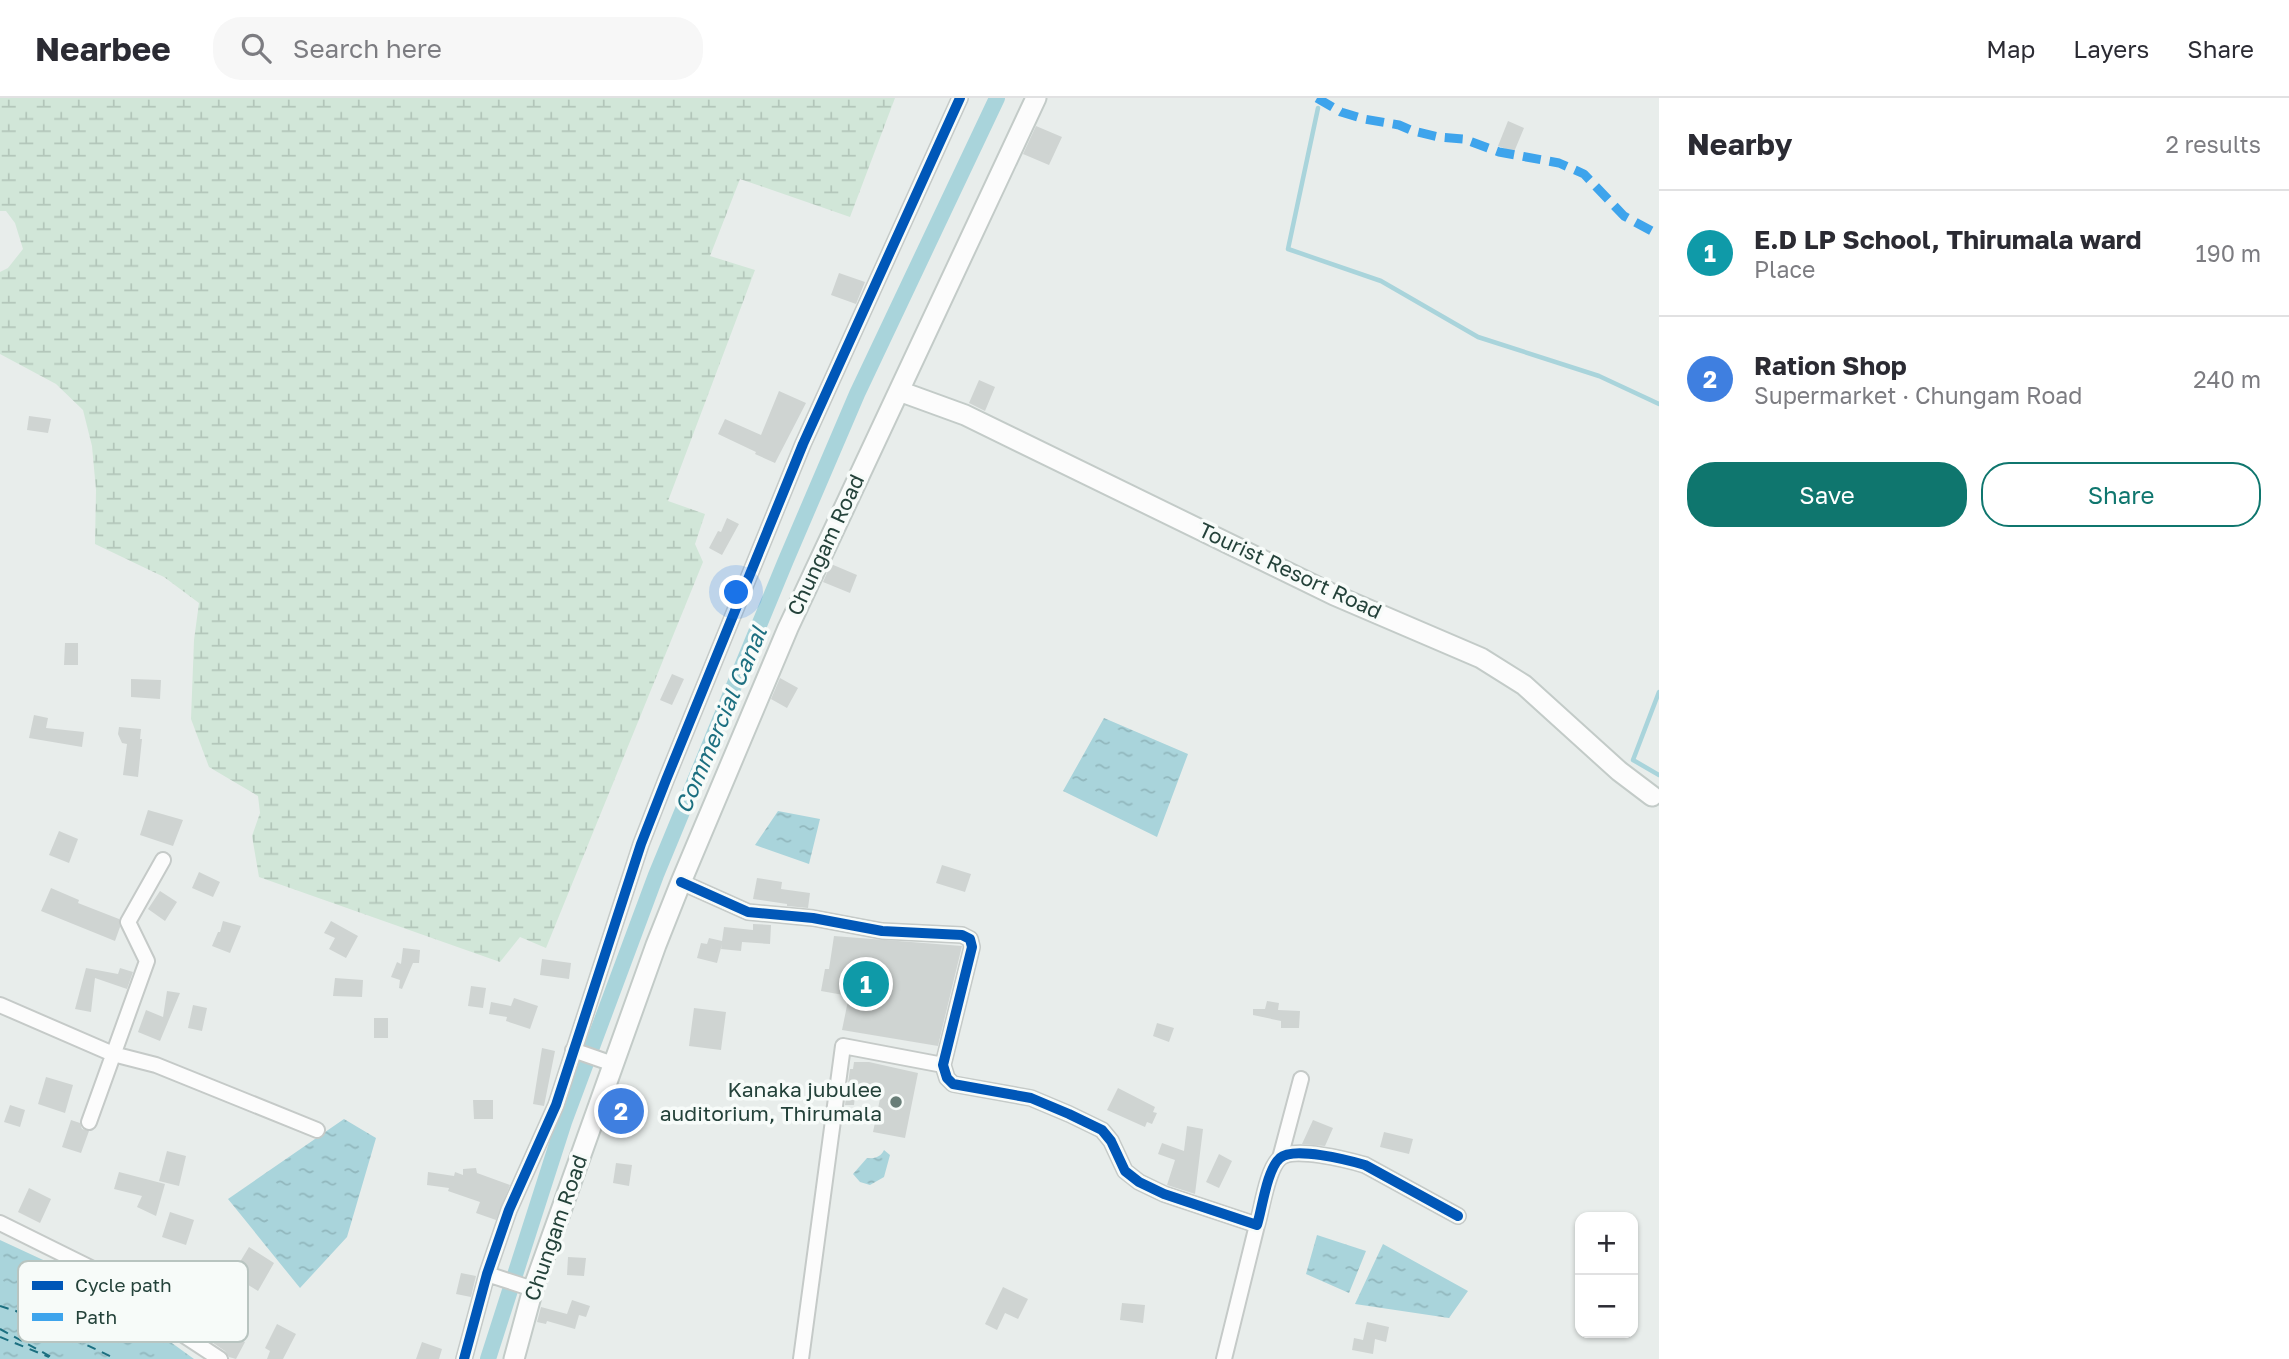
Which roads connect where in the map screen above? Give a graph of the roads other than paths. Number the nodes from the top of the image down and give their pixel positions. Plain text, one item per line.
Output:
1 (960, 98) edge
2 (1037, 98) edge
3 (899, 391) junction
4 (1656, 799) edge
5 (163, 860) dead end
6 (681, 882) junction
7 (0, 1005) edge
8 (573, 1050) junction
9 (113, 1054) junction
10 (613, 1064) junction
11 (943, 1065) junction
12 (1301, 1079) dead end
13 (89, 1122) dead end
14 (317, 1130) dead end
15 (1280, 1158) junction
16 (1458, 1216) dead end
17 (0, 1223) edge
18 (1257, 1225) junction
19 (77, 1261) edge
20 (487, 1274) junction
21 (533, 1289) junction
22 (194, 1342) edge
23 (220, 1359) edge
24 (464, 1359) edge
25 (514, 1359) edge
26 (801, 1359) edge
27 (1224, 1359) edge

1 - 8 street
2 - 3 main road, Chungam Road
3 - 4 main road, Tourist Resort Road
3 - 6 main road, Chungam Road
5 - 9 street
6 - 10 main road, Chungam Road
6 - 11 street
7 - 9 street
8 - 10 street
8 - 20 street
9 - 13 street
9 - 14 street
10 - 21 main road, Chungam Road
11 - 18 street
11 - 26 street
12 - 15 street
15 - 16 street
15 - 18 street
17 - 19 street
18 - 27 street
20 - 21 street
20 - 24 street
21 - 25 main road, Chungam Road
22 - 23 street

